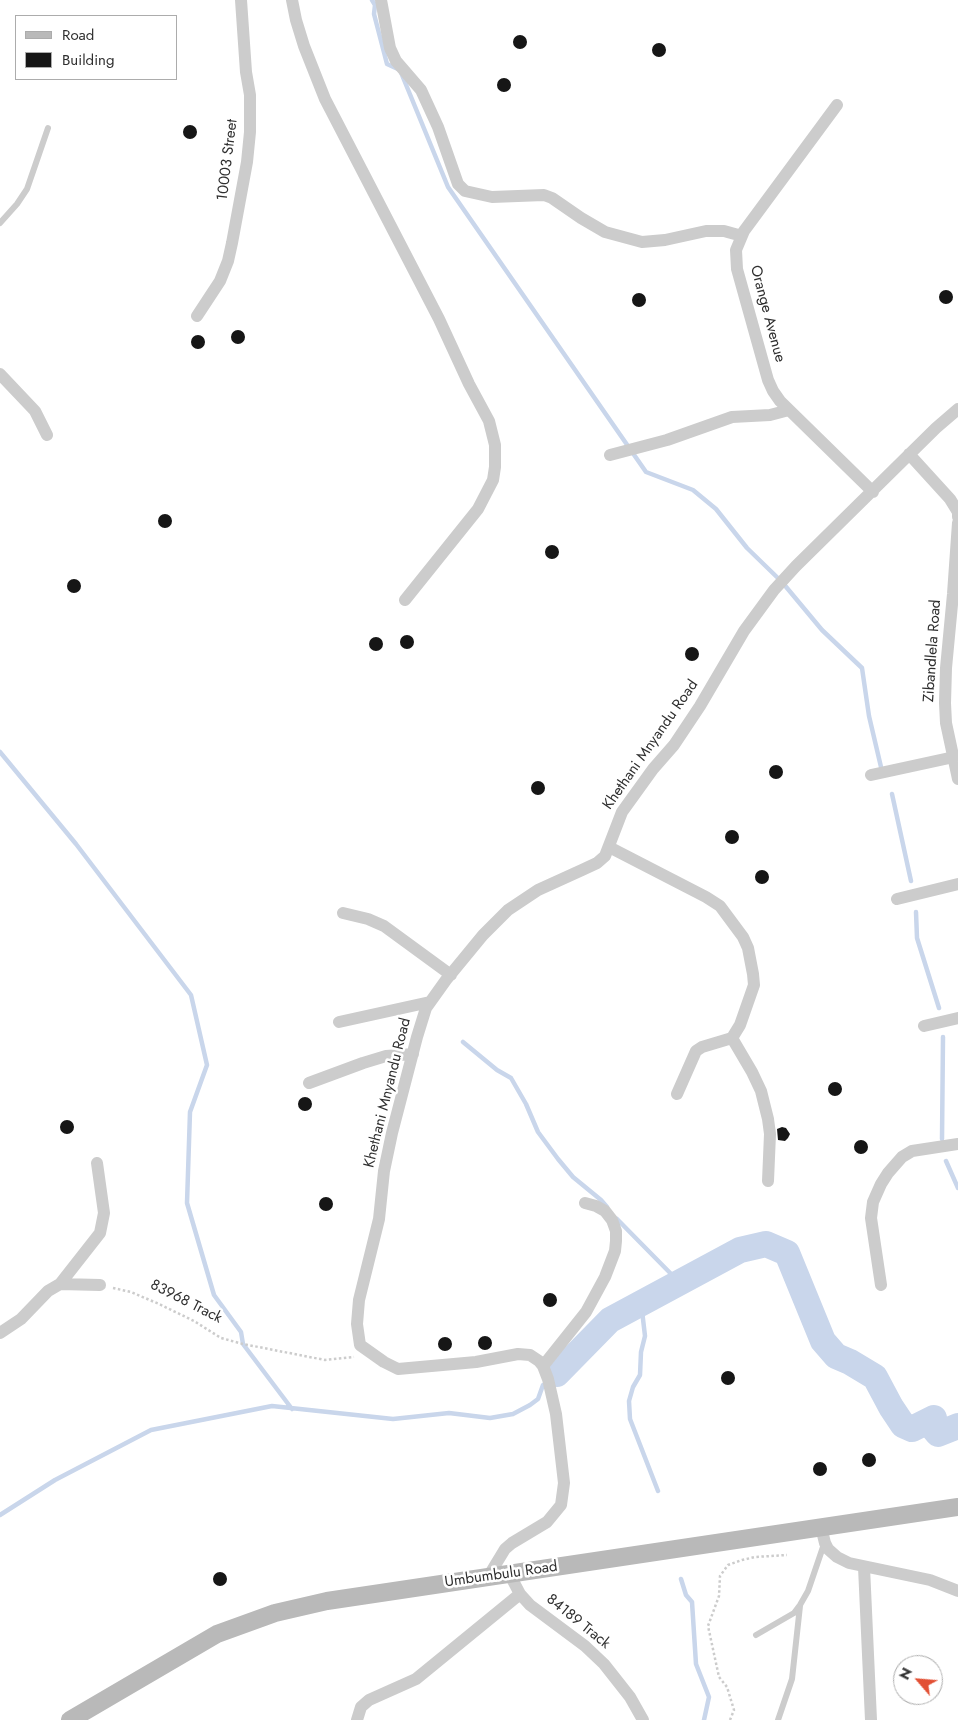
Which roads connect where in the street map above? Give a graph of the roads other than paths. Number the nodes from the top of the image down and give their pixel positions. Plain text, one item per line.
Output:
1 (241, 0) edge
2 (292, 0) edge
3 (381, 0) edge
4 (837, 105) dead end
5 (48, 128) dead end
6 (0, 223) edge
7 (742, 236) junction
8 (198, 316) dead end
9 (0, 374) edge
10 (958, 409) edge
11 (789, 410) junction
12 (46, 435) dead end
13 (910, 454) junction
14 (610, 455) dead end
15 (873, 492) junction
16 (958, 512) edge
17 (958, 517) edge
18 (958, 524) edge
19 (405, 600) dead end
20 (954, 758) junction
21 (871, 775) dead end
22 (958, 779) edge
23 (609, 847) junction
24 (958, 884) edge
25 (897, 899) dead end
26 (344, 913) dead end
27 (450, 975) junction
28 (430, 1002) junction
29 (958, 1018) edge
30 (339, 1022) dead end
31 (924, 1026) dead end
32 (732, 1038) junction
33 (413, 1054) junction
34 (309, 1083) dead end
35 (678, 1094) dead end
36 (958, 1144) edge
37 (97, 1163) dead end
38 (768, 1181) dead end
39 (584, 1203) dead end
40 (60, 1284) junction
41 (100, 1285) road end
42 (881, 1285) dead end
43 (0, 1333) edge
44 (543, 1366) junction
45 (958, 1507) edge
46 (823, 1535) junction
47 (864, 1566) junction
48 (510, 1575) junction
49 (488, 1577) junction
50 (958, 1591) edge
51 (520, 1594) junction
52 (800, 1605) junction
53 (756, 1635) dead end
54 (70, 1720) edge
55 (357, 1720) edge
56 (643, 1720) edge
57 (778, 1720) edge
58 (870, 1720) edge

1 - 8 street, 10003 Street
2 - 19 street
3 - 7 street
4 - 7 street, Orange Avenue
5 - 6 lane
7 - 11 street, Orange Avenue
9 - 12 street
10 - 13 street, Khethani Mnyandu Road
11 - 14 street
11 - 15 street, Orange Avenue
13 - 15 street, Khethani Mnyandu Road
13 - 16 street
15 - 23 street, Khethani Mnyandu Road
16 - 17 street
18 - 20 street, Zibandlela Road
20 - 21 street
20 - 22 street, Zibandlela Road
23 - 27 street, Khethani Mnyandu Road
23 - 32 street
24 - 25 street
26 - 27 street
27 - 28 street, Khethani Mnyandu Road
28 - 30 street
28 - 33 street, Khethani Mnyandu Road
29 - 31 street
32 - 35 street
32 - 38 street
33 - 34 street
33 - 44 street, Khethani Mnyandu Road
36 - 42 street
37 - 40 street
39 - 44 street
40 - 41 street
40 - 43 street
44 - 49 street
45 - 46 main road, Umbumbulu Road
46 - 47 street
46 - 48 main road, Umbumbulu Road
46 - 52 lane
47 - 50 street
47 - 58 street
48 - 49 main road, Umbumbulu Road
48 - 51 street, 84189 Track
49 - 54 main road, Umbumbulu Road
51 - 55 street
51 - 56 street, 84189 Track
52 - 53 lane
52 - 57 lane

